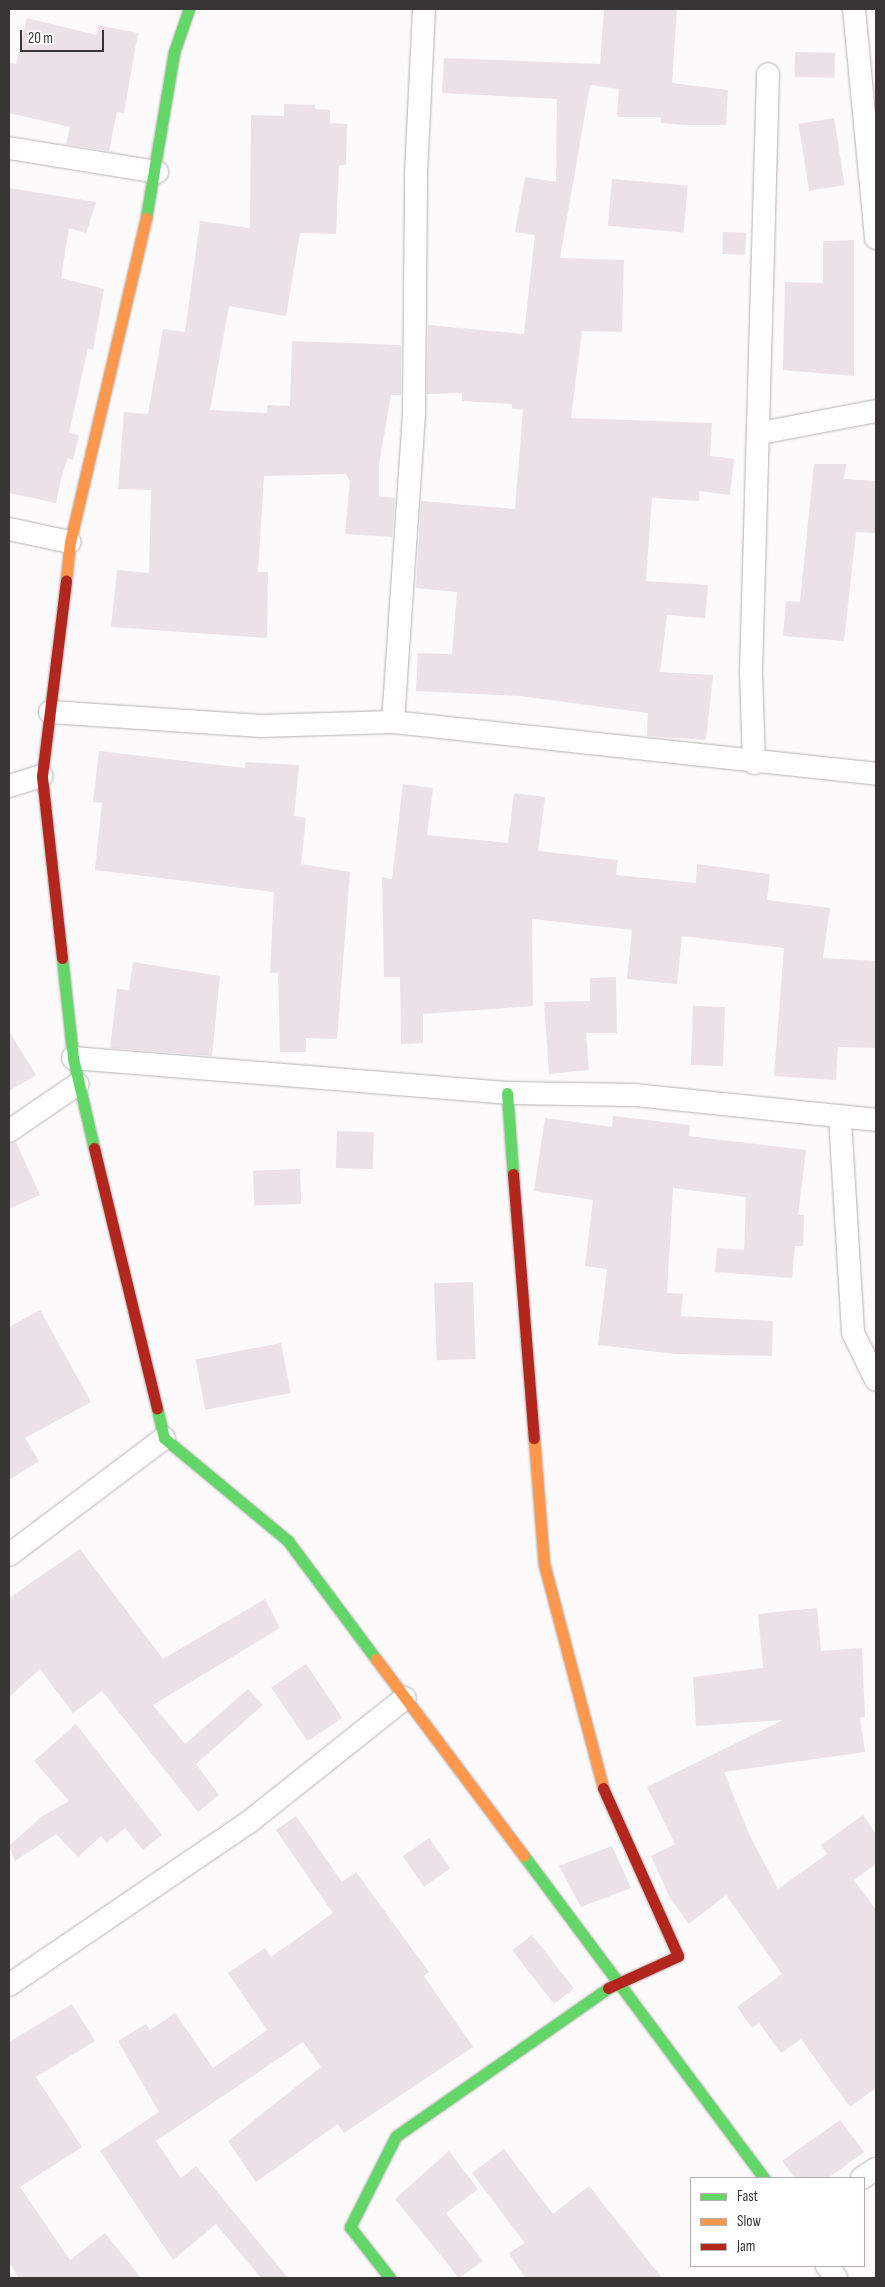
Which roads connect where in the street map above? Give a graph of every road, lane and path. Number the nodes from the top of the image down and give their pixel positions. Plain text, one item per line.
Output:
1 (189, 9) edge
2 (424, 9) edge
3 (854, 9) edge
4 (768, 74) dead end
5 (9, 148) edge
6 (157, 172) junction
7 (876, 238) edge
8 (876, 411) edge
9 (761, 433) junction
10 (9, 529) edge
11 (70, 542) junction
12 (50, 712) junction
13 (393, 722) junction
14 (754, 763) junction
15 (876, 774) edge
16 (42, 776) junction
17 (9, 786) edge
18 (73, 1058) junction
19 (78, 1084) junction
20 (506, 1093) junction
21 (840, 1119) junction
22 (876, 1120) edge
23 (9, 1131) edge
24 (876, 1380) edge
25 (164, 1438) junction
26 (9, 1555) edge
27 (405, 1698) junction
28 (614, 1984) junction
29 (9, 1985) edge
30 (876, 2169) edge
31 (763, 2177) edge
32 (864, 2177) edge
33 (828, 2267) edge
34 (390, 2278) edge
35 (836, 2278) edge

1 - 6 street
2 - 13 street
3 - 7 street
4 - 9 street
5 - 6 street
6 - 11 street
8 - 9 street
9 - 14 street
10 - 11 street
11 - 12 street
12 - 13 street
12 - 16 street
13 - 14 street
14 - 15 street
16 - 17 street
16 - 18 street
18 - 19 street
18 - 20 street
19 - 23 street
19 - 25 street
20 - 21 street
20 - 28 street
21 - 22 street
21 - 24 street
25 - 26 street
25 - 27 street
27 - 28 street
27 - 29 street
28 - 31 street
28 - 34 street
30 - 32 street
33 - 35 street

